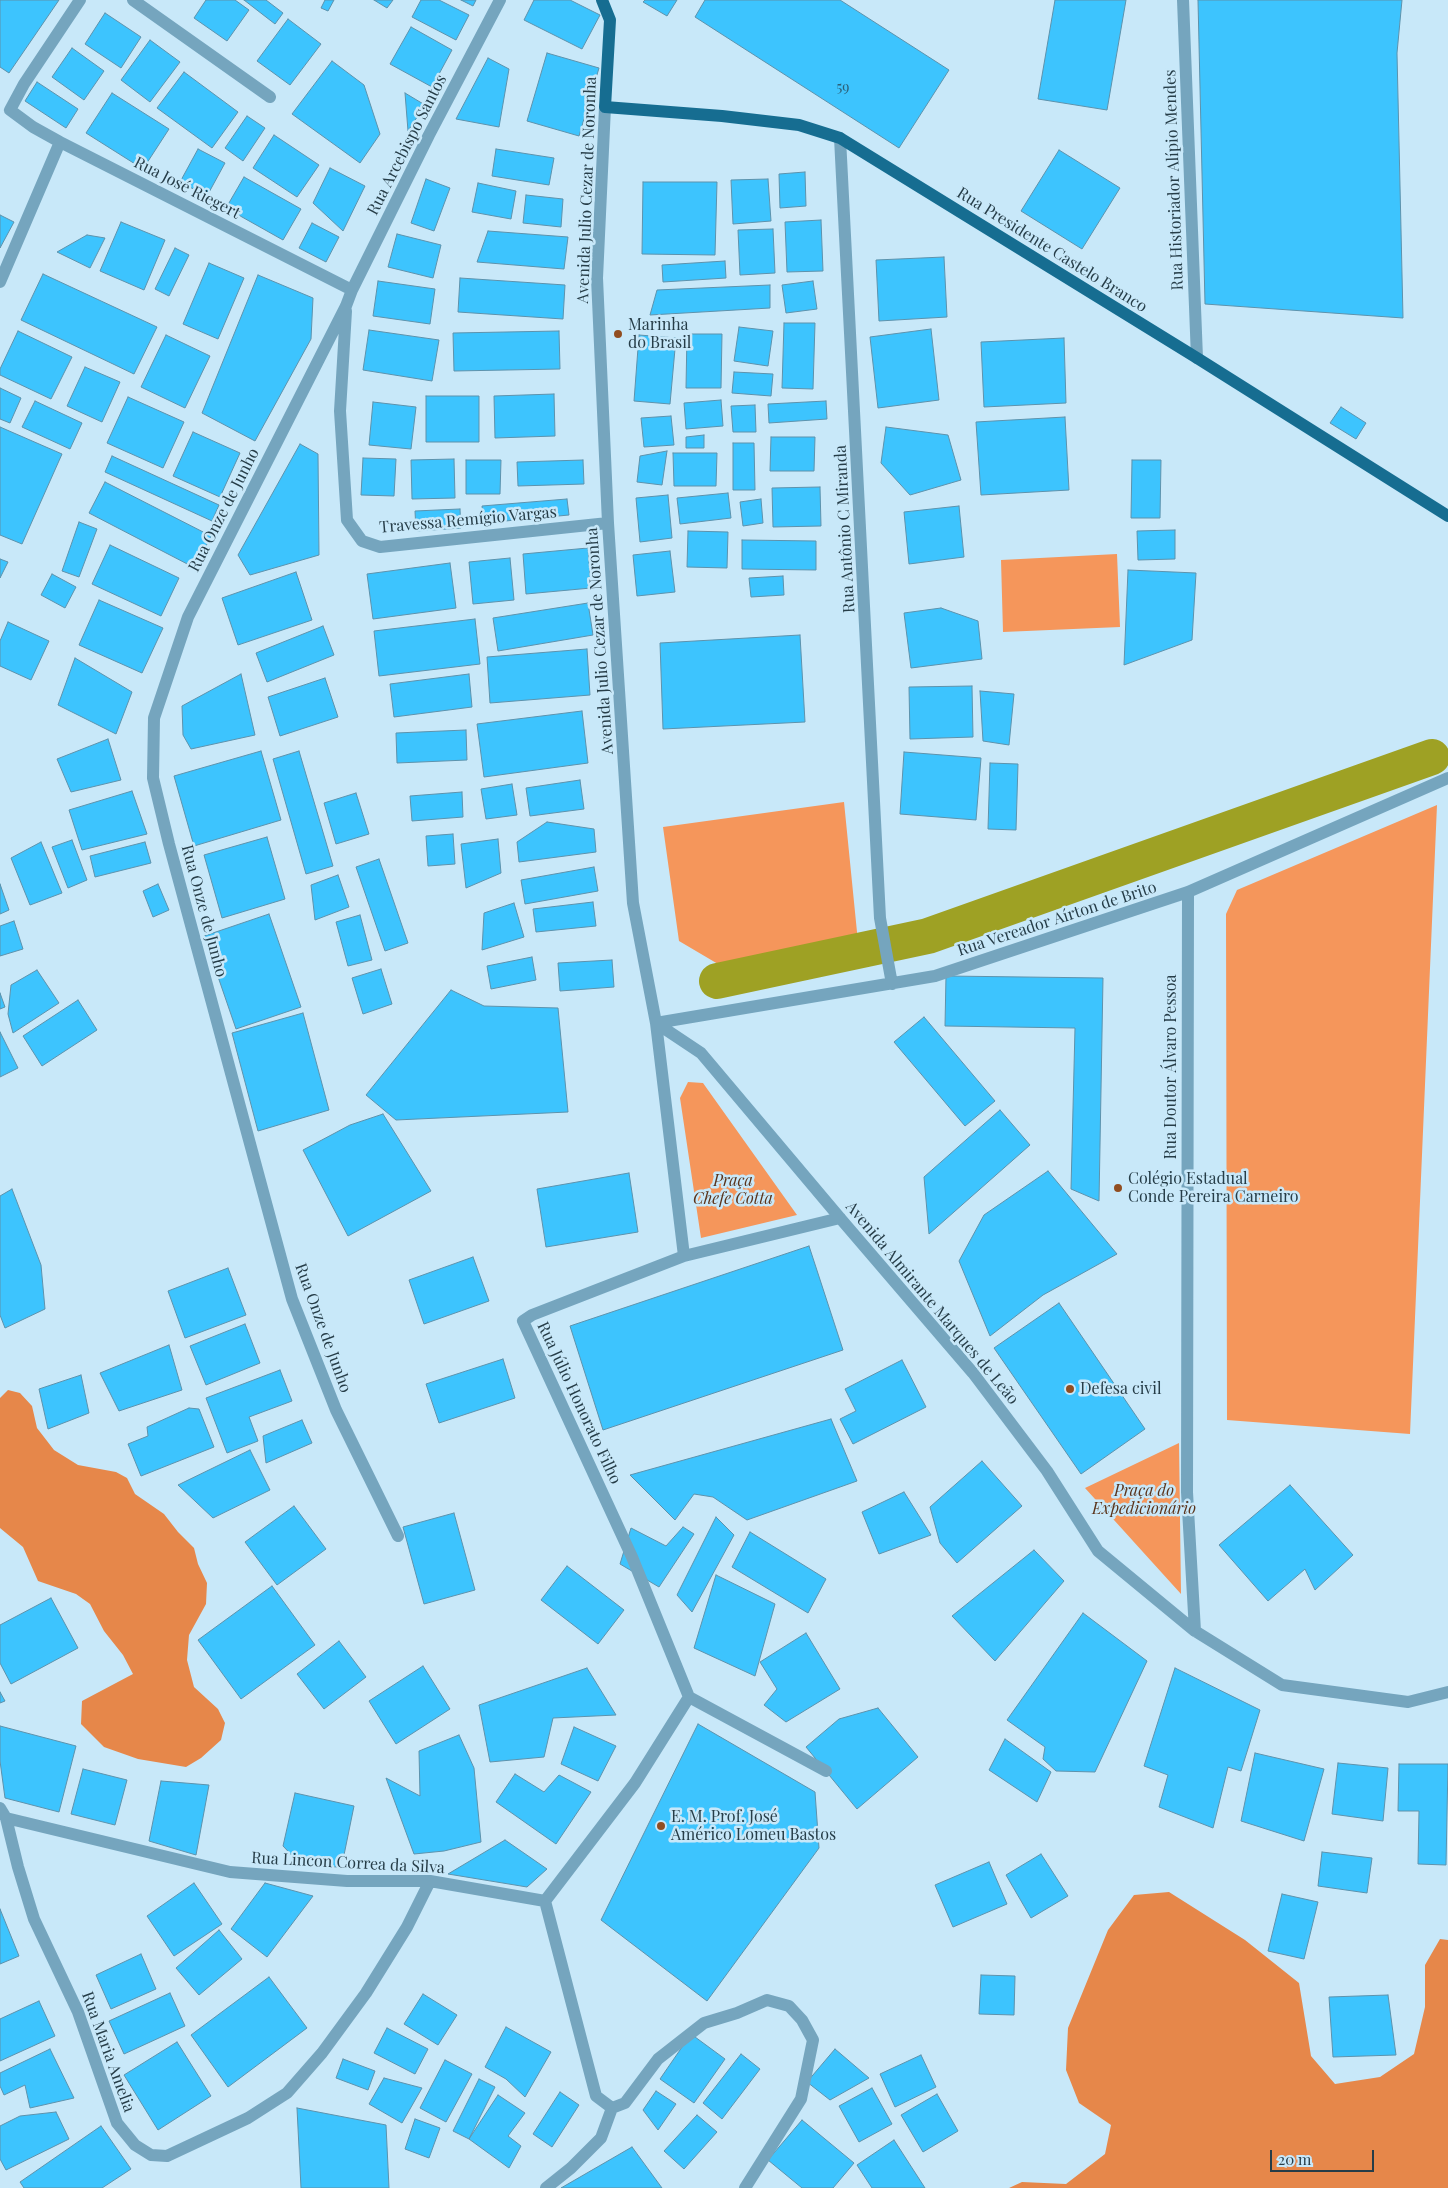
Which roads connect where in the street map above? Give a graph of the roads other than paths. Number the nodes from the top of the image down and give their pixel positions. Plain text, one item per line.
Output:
1 (80, 0) edge
2 (133, 0) edge
3 (500, 0) edge
4 (602, 0) edge
5 (1183, 0) edge
6 (270, 97) dead end
7 (605, 107) junction
8 (840, 138) junction
9 (60, 142) junction
10 (0, 282) edge
11 (352, 290) junction
12 (346, 306) junction
13 (1197, 358) junction
14 (1448, 516) edge
15 (608, 523) junction
16 (1448, 778) edge
17 (1188, 892) junction
18 (892, 984) junction
19 (656, 1023) junction
20 (840, 1218) junction
21 (684, 1256) junction
22 (398, 1536) dead end
23 (1195, 1632) junction
24 (1448, 1692) edge
25 (688, 1697) junction
26 (826, 1771) dead end
27 (3, 1813) edge
28 (430, 1882) junction
29 (546, 1901) junction
30 (612, 2108) junction
31 (546, 2188) edge
32 (745, 2188) edge

1 - 9 street, Rua José Riegert
2 - 6 street
3 - 11 street, Rua Arcebispo Santos
4 - 7 main road, Avenida Julio Cezar de Noronha
5 - 13 street, Rua Historiador Alípio Mendes
7 - 8 main road, Rua Presidente Castelo Branco
7 - 15 street, Avenida Julio Cezar de Noronha
8 - 13 main road, Rua Presidente Castelo Branco
8 - 18 street, Rua Antônio C Miranda
9 - 10 street
9 - 11 street, Rua José Riegert
11 - 12 street, Rua Arcebispo Santos
12 - 15 street, Travessa Remígio Vargas
12 - 22 street, Rua Onze de Junho
13 - 14 main road, Rua Presidente Castelo Branco
15 - 19 street, Avenida Julio Cezar de Noronha
16 - 17 street, Rua Vereador Aírton de Brito
17 - 18 street, Rua Vereador Aírton de Brito
17 - 23 street, Rua Doutor Álvaro Pessoa
18 - 19 street, Rua Vereador Aírton de Brito
19 - 20 street, Avenida Almirante Marques de Leão
19 - 21 street, Avenida Julio Cezar de Noronha
20 - 21 street, Rua Júlio Honorato Filho
20 - 23 street, Avenida Almirante Marques de Leão
21 - 25 street, Rua Júlio Honorato Filho
23 - 24 street, Avenida Almirante Marques de Leão
25 - 26 street
25 - 29 street
27 - 28 street, Rua Lincon Correa da Silva
27 - 28 street, Rua Maria Amelia
28 - 29 street, Rua Lincon Correa da Silva
29 - 30 street
30 - 31 street
30 - 32 street

